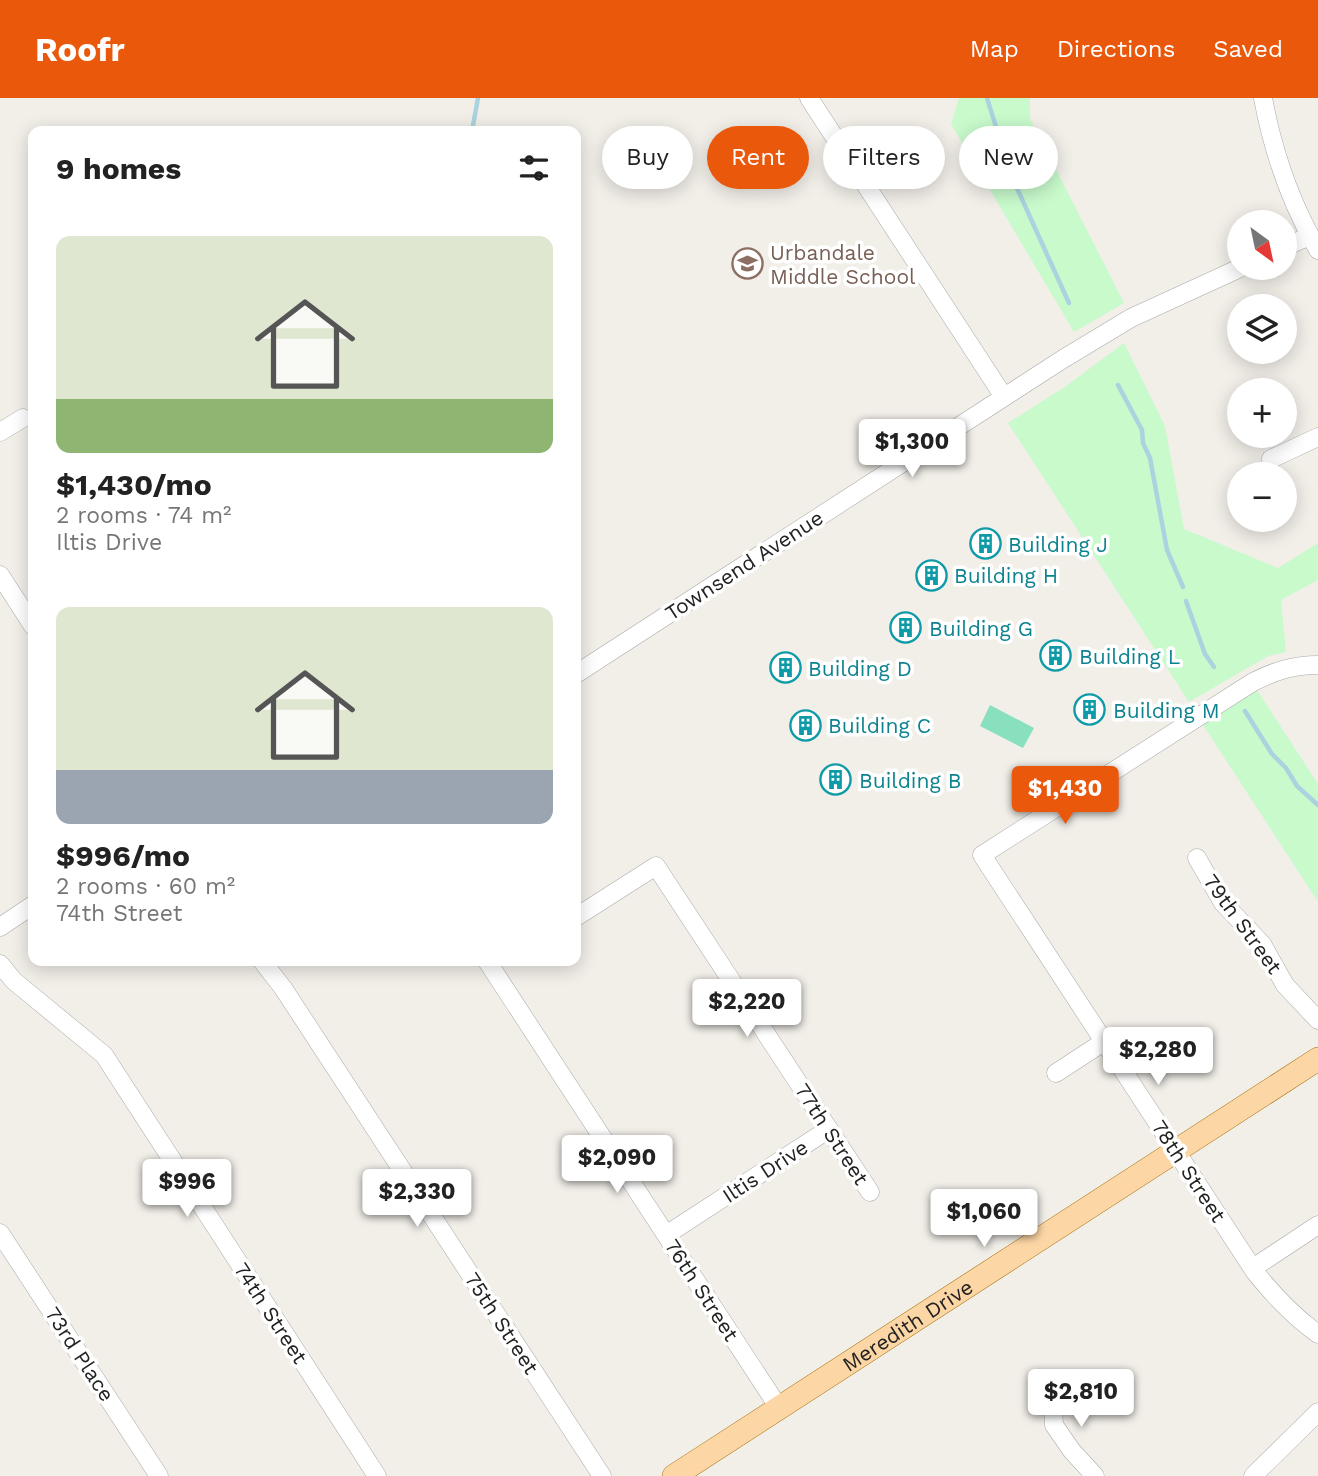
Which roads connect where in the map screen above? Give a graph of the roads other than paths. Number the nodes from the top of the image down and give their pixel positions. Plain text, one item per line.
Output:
1 (809, 98) edge
2 (1263, 98) edge
3 (1314, 243) edge
4 (1227, 274) edge
5 (1004, 397) junction
6 (23, 418) dead end
7 (0, 432) edge
8 (1318, 437) edge
9 (1271, 459) dead end
10 (0, 575) edge
11 (28, 618) edge
12 (1318, 665) edge
13 (581, 671) edge
14 (1197, 858) dead end
15 (28, 908) edge
16 (581, 914) edge
17 (0, 927) edge
18 (0, 964) edge
19 (266, 966) edge
20 (497, 966) edge
21 (1318, 1020) edge
22 (1105, 1041) junction
23 (1318, 1059) edge
24 (1056, 1073) dead end
25 (829, 1129) junction
26 (1176, 1151) junction
27 (870, 1192) dead end
28 (1318, 1225) edge
29 (0, 1233) edge
30 (666, 1235) junction
31 (1253, 1268) junction
32 (1318, 1334) edge
33 (1052, 1390) dead end
34 (779, 1408) junction
35 (1318, 1412) edge
36 (159, 1476) edge
37 (377, 1476) edge
38 (602, 1476) edge
39 (674, 1476) edge
40 (1095, 1476) edge
41 (1253, 1476) edge

1 - 5 street
2 - 3 street
4 - 5 street, Townsend Avenue
5 - 13 street, Townsend Avenue
6 - 7 street
8 - 9 street
10 - 11 street
12 - 22 street, 78th Street
14 - 21 street, 79th Street
15 - 17 street
16 - 25 street, 77th Street
18 - 37 street, 74th Street
19 - 38 street, 75th Street
20 - 30 street, 76th Street
22 - 24 street
22 - 26 street, 78th Street
23 - 26 main road, Meredith Drive
25 - 27 street, 77th Street
25 - 30 street, Iltis Drive
26 - 31 street, 78th Street
26 - 34 main road, Meredith Drive
28 - 31 street
29 - 36 street, 73rd Place
30 - 34 street, 76th Street
31 - 32 street, 78th Street
33 - 40 street
34 - 39 main road, Meredith Drive
35 - 41 street

